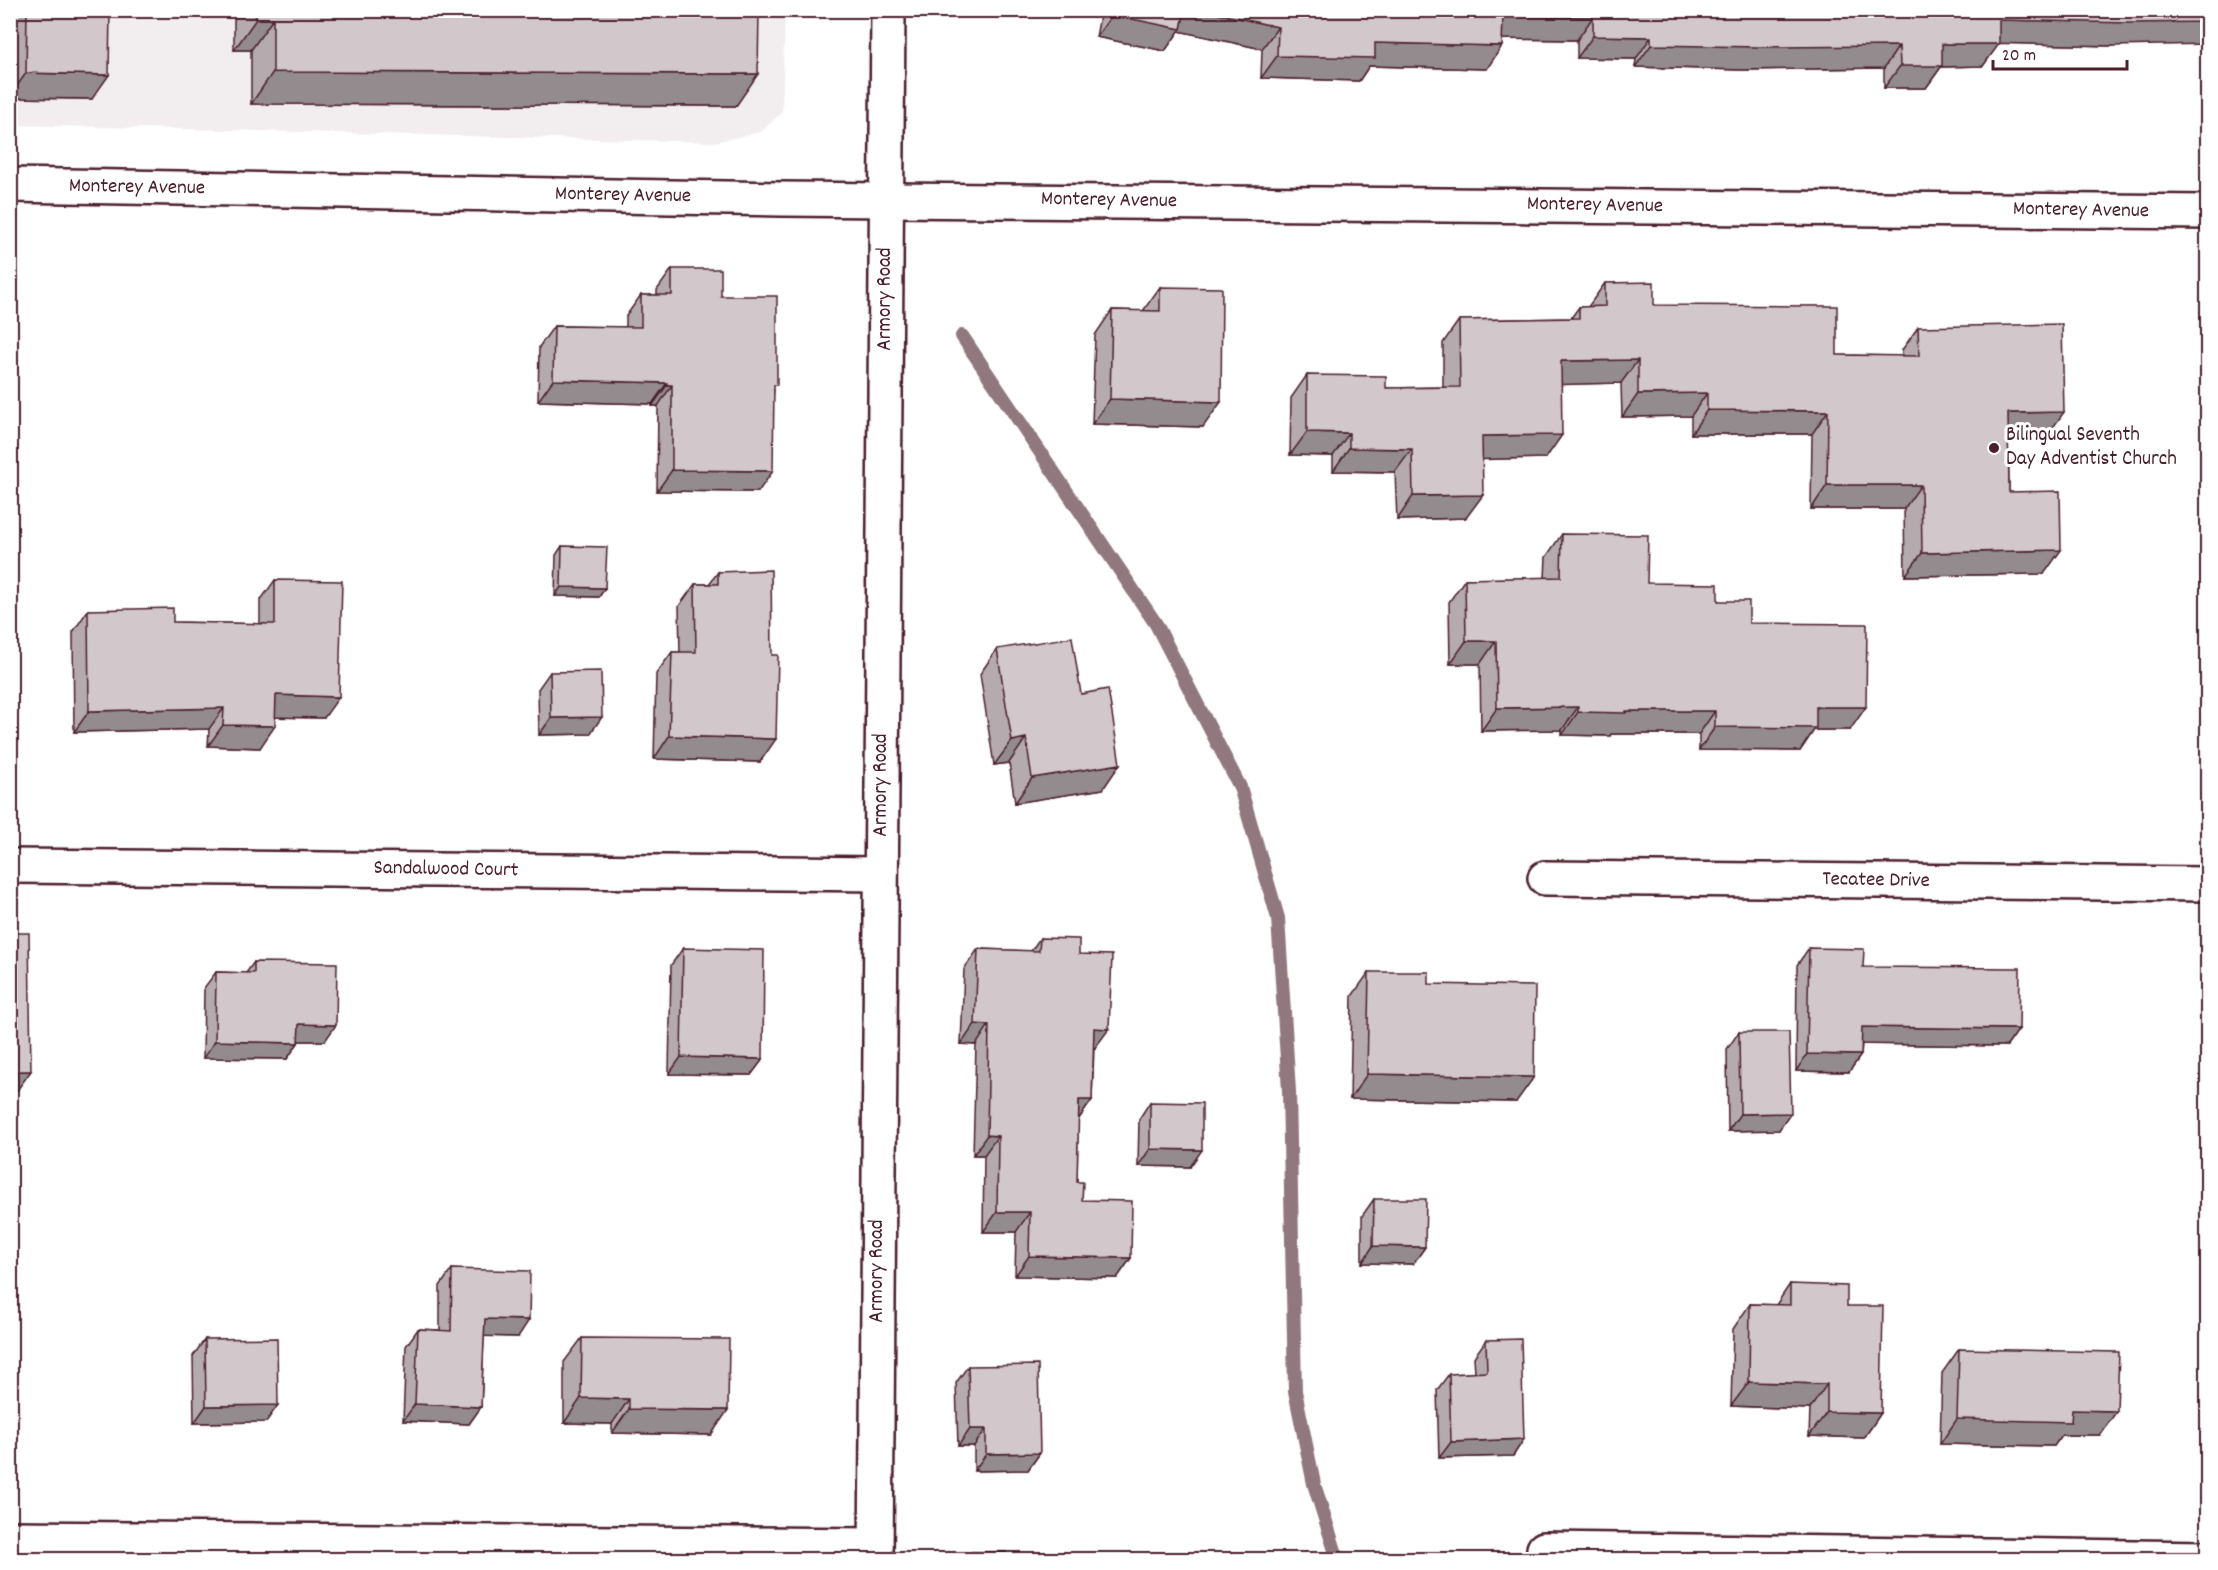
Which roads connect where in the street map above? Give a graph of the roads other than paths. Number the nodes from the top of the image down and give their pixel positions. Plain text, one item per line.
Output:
1 (888, 10) edge
2 (10, 185) edge
3 (886, 199) junction
4 (2208, 212) edge
5 (10, 866) edge
6 (881, 874) junction
7 (1545, 878) dead end
8 (2208, 884) edge
9 (10, 1538) edge
10 (1544, 1549) dead end
11 (876, 1552) edge
12 (2208, 1558) edge

1 - 3 street, Armory Road
2 - 3 street, Monterey Avenue
3 - 4 street, Monterey Avenue
3 - 6 street, Armory Road
5 - 6 street, Sandalwood Court
6 - 11 street, Armory Road
7 - 8 street, Tecatee Drive
9 - 11 street
10 - 12 street

